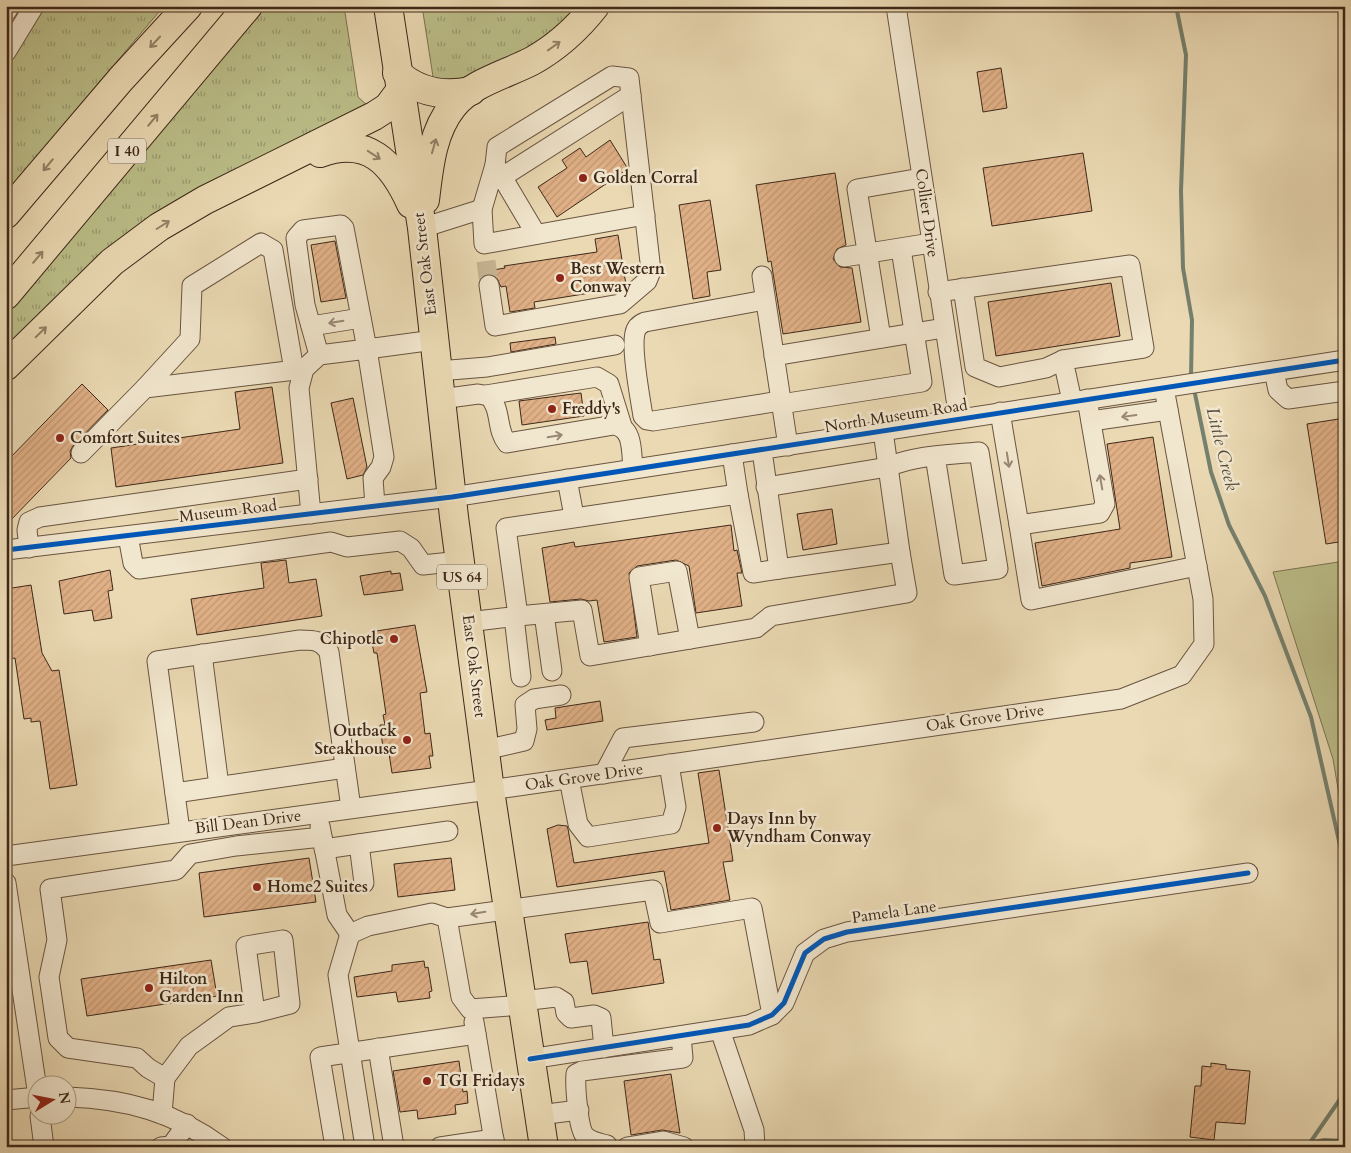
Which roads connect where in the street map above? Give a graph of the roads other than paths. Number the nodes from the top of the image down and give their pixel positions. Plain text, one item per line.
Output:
1 (10, 6) edge
2 (34, 6) edge
3 (188, 6) edge
4 (248, 6) edge
5 (388, 6) edge
6 (594, 6) edge
7 (896, 6) edge
8 (6, 12) edge
9 (6, 52) edge
10 (398, 82) junction
11 (471, 91) junction
12 (631, 95) junction
13 (498, 171) junction
14 (262, 173) junction
15 (922, 178) junction
16 (482, 209) junction
17 (6, 214) edge
18 (645, 215) junction
19 (422, 228) junction
20 (536, 234) junction
21 (931, 244) junction
22 (901, 249) junction
23 (867, 254) junction
24 (844, 257) dead end
25 (762, 276) dead end
26 (489, 284) tunnel mouth
27 (963, 288) junction
28 (938, 292) junction
29 (6, 295) edge
30 (766, 300) junction
31 (360, 318) junction
32 (311, 326) junction
33 (944, 328) junction
34 (913, 333) junction
35 (880, 338) junction
36 (434, 340) junction
37 (366, 349) junction
38 (319, 354) junction
39 (774, 356) junction
40 (1063, 360) junction
41 (1345, 360) edge
42 (6, 366) edge
43 (299, 369) junction
44 (438, 371) junction
45 (1274, 371) junction
46 (604, 381) junction
47 (145, 388) junction
48 (1164, 388) junction
49 (1345, 391) edge
50 (486, 396) junction
51 (441, 399) junction
52 (1079, 400) junction
53 (781, 402) junction
54 (1168, 410) junction
55 (1000, 412) junction
56 (959, 419) junction
57 (1091, 421) junction
58 (618, 426) junction
59 (883, 431) junction
60 (788, 446) junction
61 (762, 451) junction
62 (81, 453) dead end
63 (732, 454) junction
64 (935, 456) junction
65 (888, 467) junction
66 (633, 468) junction
67 (308, 479) junction
68 (567, 479) junction
69 (766, 487) junction
70 (738, 494) junction
71 (452, 497) junction
72 (375, 506) junction
73 (319, 513) junction
74 (574, 516) junction
75 (1019, 525) junction
76 (128, 536) junction
77 (331, 542) junction
78 (30, 548) junction
79 (6, 550) edge
80 (900, 552) junction
81 (460, 561) junction
82 (1197, 566) junction
83 (779, 569) junction
84 (544, 614) junction
85 (516, 617) junction
86 (468, 622) junction
87 (690, 639) junction
88 (650, 646) junction
89 (202, 654) junction
90 (552, 671) dead end
91 (521, 677) dead end
92 (561, 695) dead end
93 (754, 722) dead end
94 (485, 750) junction
95 (669, 764) junction
96 (346, 768) junction
97 (604, 774) junction
98 (569, 779) junction
99 (220, 786) junction
100 (490, 790) junction
101 (175, 793) junction
102 (351, 808) junction
103 (319, 813) junction
104 (180, 831) junction
105 (448, 831) dead end
106 (323, 843) junction
107 (358, 844) junction
108 (6, 856) edge
109 (1248, 873) dead end
110 (364, 883) dead end
111 (6, 885) edge
112 (508, 911) junction
113 (9, 917) edge
114 (447, 918) junction
115 (350, 934) junction
116 (11, 950) edge
117 (51, 967) junction
118 (13, 973) edge
119 (522, 1003) junction
120 (470, 1009) junction
121 (255, 1014) dead end
122 (772, 1015) junction
123 (720, 1030) junction
124 (476, 1034) junction
125 (681, 1036) junction
126 (640, 1042) junction
127 (378, 1048) junction
128 (604, 1048) junction
129 (350, 1052) junction
130 (530, 1059) junction
131 (642, 1063) junction
132 (34, 1076) edge
133 (165, 1078) junction
134 (28, 1098) edge
135 (78, 1098) edge
136 (6, 1100) edge
137 (579, 1110) junction
138 (162, 1114) junction
139 (539, 1115) junction
140 (187, 1124) junction
141 (41, 1126) edge
142 (494, 1143) edge
143 (44, 1147) edge
144 (162, 1147) edge
145 (222, 1147) edge
146 (335, 1147) edge
147 (365, 1147) edge
148 (394, 1147) edge
149 (440, 1147) edge
150 (544, 1147) edge
151 (607, 1147) edge
152 (627, 1147) edge
153 (684, 1147) edge
154 (755, 1147) edge

1 - 8 street
2 - 9 street
3 -> 17 highway
29 -> 4 highway, I 40
5 - 10 highway, East Oak Street / US 64
11 -> 6 highway
7 - 15 street, Collier Drive
10 - 11 highway
10 - 14 highway
10 - 19 highway, East Oak Street / US 64
19 -> 11 highway
12 - 13 street
12 - 13 street
12 - 18 street
13 - 16 street
13 - 20 street
14 -> 19 highway
42 -> 14 highway
15 - 21 street, Collier Drive
15 - 23 street
16 - 19 street
16 - 20 street
18 - 20 street
18 - 26 street
19 - 36 highway, East Oak Street / US 64
21 - 22 street
21 - 28 street, Collier Drive
22 - 23 street
22 - 34 street
23 - 24 street
23 - 35 street
25 - 30 street
27 - 28 street
27 - 40 street
27 - 40 street
28 - 33 street, Collier Drive
30 - 39 street
30 - 53 street
31 -> 32 street
31 - 32 street
31 - 37 street
32 - 38 street
33 - 34 street
33 - 56 street, Collier Drive
34 - 35 street
34 - 53 street
35 - 39 street
36 - 37 street
36 - 44 highway, East Oak Street / US 64
37 - 38 street
37 - 72 street
38 - 43 street
39 - 53 street
40 - 52 street
41 - 45 street, North Museum Road
43 - 47 street
43 - 47 street
43 - 67 street
44 - 46 street
44 - 51 highway, East Oak Street / US 64
45 - 48 street, North Museum Road
45 - 49 street
46 - 50 street
46 - 58 street
47 - 62 street
48 - 52 street, North Museum Road
48 - 54 street, Oak Grove Drive
50 - 51 street
50 -> 58 street
51 - 71 highway, East Oak Street / US 64
52 - 55 street, North Museum Road
52 - 57 street
53 - 60 street
54 -> 57 street
54 - 82 street, Oak Grove Drive
55 - 56 street, North Museum Road
55 -> 75 street
56 - 59 street, North Museum Road
75 -> 57 street
58 - 66 street
59 - 60 street, North Museum Road
59 - 65 street
60 - 61 street, North Museum Road
61 - 63 street, North Museum Road
61 - 69 street
63 - 66 street, North Museum Road
63 - 70 street
64 - 64 street
64 - 65 street
65 - 69 street
65 - 80 street
66 - 68 street, North Museum Road
67 - 73 street
67 - 78 street
68 - 71 street, North Museum Road
68 - 74 street
69 - 83 street
70 - 74 street
70 - 83 street
71 - 72 street, Museum Road
71 - 81 highway, East Oak Street / US 64
72 - 73 street, Museum Road
73 - 76 street, Museum Road
73 - 77 street
74 - 85 street
75 - 82 street
76 - 77 street
76 - 78 street, Museum Road
77 - 81 street
78 - 79 street, Museum Road
80 - 83 street
80 - 87 street
81 - 86 highway, East Oak Street / US 64
82 - 95 street, Oak Grove Drive
84 - 85 street
84 - 88 street
84 - 90 street
85 - 86 street
85 - 91 street
86 - 94 highway, East Oak Street / US 64
87 - 88 street
87 - 88 street
89 - 96 street
89 - 99 street
89 - 101 street
92 - 94 street
93 - 97 street
94 - 100 highway, East Oak Street / US 64
95 - 97 street, Oak Grove Drive
95 - 98 street
96 - 99 street
96 - 102 street
97 - 98 street, Oak Grove Drive
98 - 100 street, Oak Grove Drive
99 - 101 street
100 - 102 street, Bill Dean Drive
100 - 112 highway, East Oak Street / US 64
101 - 104 street
102 - 103 street, Bill Dean Drive
103 - 104 street, Bill Dean Drive
103 - 106 street
104 - 108 street, Bill Dean Drive
105 - 107 street
106 - 107 street
106 - 115 street
106 - 117 street
107 - 110 street
109 - 122 street, Pamela Lane
111 - 113 street
112 -> 114 street
112 - 119 highway, East Oak Street / US 64
112 - 122 street
113 - 116 street
114 - 115 street
114 - 120 street
115 - 129 street
116 - 118 street
117 - 118 street
117 - 133 street
118 - 132 street
119 - 120 street
119 - 128 street
119 - 130 highway, East Oak Street / US 64
120 - 124 street
121 - 133 street
122 - 123 street, Pamela Lane
123 - 125 street, Pamela Lane
123 - 154 street
124 - 127 street
124 - 142 street
125 - 126 street, Pamela Lane
125 - 131 street
126 - 128 street, Pamela Lane
126 - 131 street
127 - 129 street
127 - 148 street
128 - 130 street, Pamela Lane
129 - 146 street
129 - 147 street
130 - 139 highway, East Oak Street / US 64
131 - 137 street
133 - 138 street
134 - 136 street
135 - 138 street
137 - 139 street
137 - 151 street
138 - 140 street
139 - 150 highway, East Oak Street / US 64
140 - 144 street
140 - 145 street
141 - 143 street
142 - 149 street
152 - 153 street

